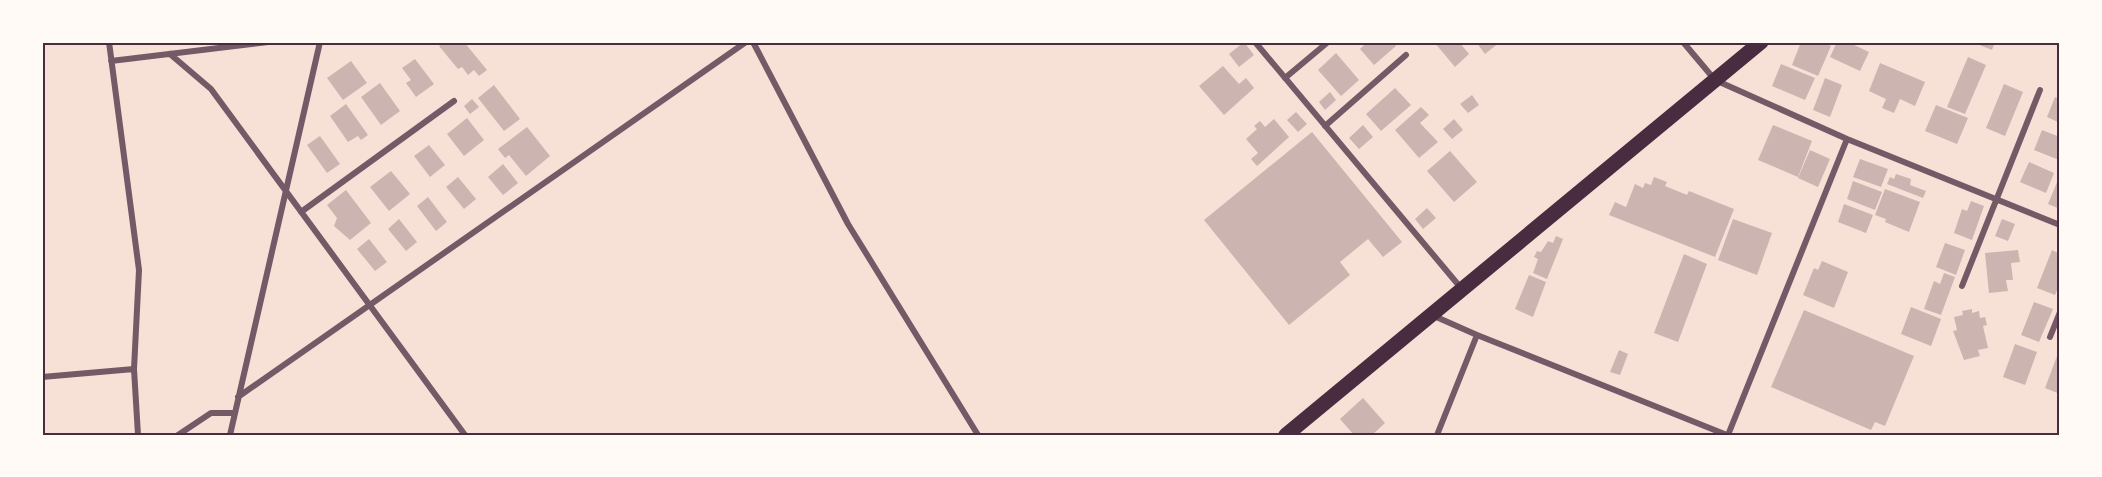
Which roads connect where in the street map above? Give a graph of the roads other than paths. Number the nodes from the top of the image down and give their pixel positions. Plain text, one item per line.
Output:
1 (109, 42) edge
2 (268, 42) edge
3 (320, 42) edge
4 (746, 42) edge
5 (753, 42) edge
6 (1255, 42) edge
7 (1328, 42) edge
8 (1683, 42) edge
9 (1761, 42) edge
10 (170, 54) junction
11 (1406, 55) dead end
12 (111, 61) junction
13 (1285, 78) junction
14 (1715, 80) junction
15 (2040, 90) dead end
16 (454, 101) dead end
17 (1325, 126) junction
18 (1847, 139) junction
19 (285, 191) junction
20 (1996, 199) junction
21 (301, 212) junction
22 (2060, 225) edge
23 (1962, 286) dead end
24 (1463, 291) junction
25 (371, 305) junction
26 (2060, 312) edge
27 (1433, 316) junction
28 (1477, 335) junction
29 (2050, 337) dead end
30 (134, 369) junction
31 (42, 377) edge
32 (238, 397) junction
33 (235, 413) junction
34 (138, 435) edge
35 (178, 435) edge
36 (230, 435) edge
37 (465, 435) edge
38 (978, 435) edge
39 (1286, 435) edge
40 (1437, 435) edge
41 (1727, 435) edge

1 - 12 street
2 - 10 street
3 - 19 street
4 - 25 street
5 - 38 street
6 - 13 street
7 - 13 street
8 - 14 street
9 - 14 main road
10 - 12 street
10 - 19 street
11 - 17 street
12 - 30 street
13 - 17 street
14 - 18 street
14 - 24 main road
15 - 20 street
16 - 21 street
17 - 24 street
18 - 20 street
18 - 41 street
19 - 21 street
19 - 32 street
20 - 22 street
20 - 23 street
21 - 25 street
24 - 27 main road
25 - 32 street
25 - 37 street
26 - 29 street
27 - 28 street
27 - 39 main road
28 - 40 street
28 - 41 street
30 - 31 street
30 - 34 street
32 - 33 street
33 - 35 street
33 - 36 street

